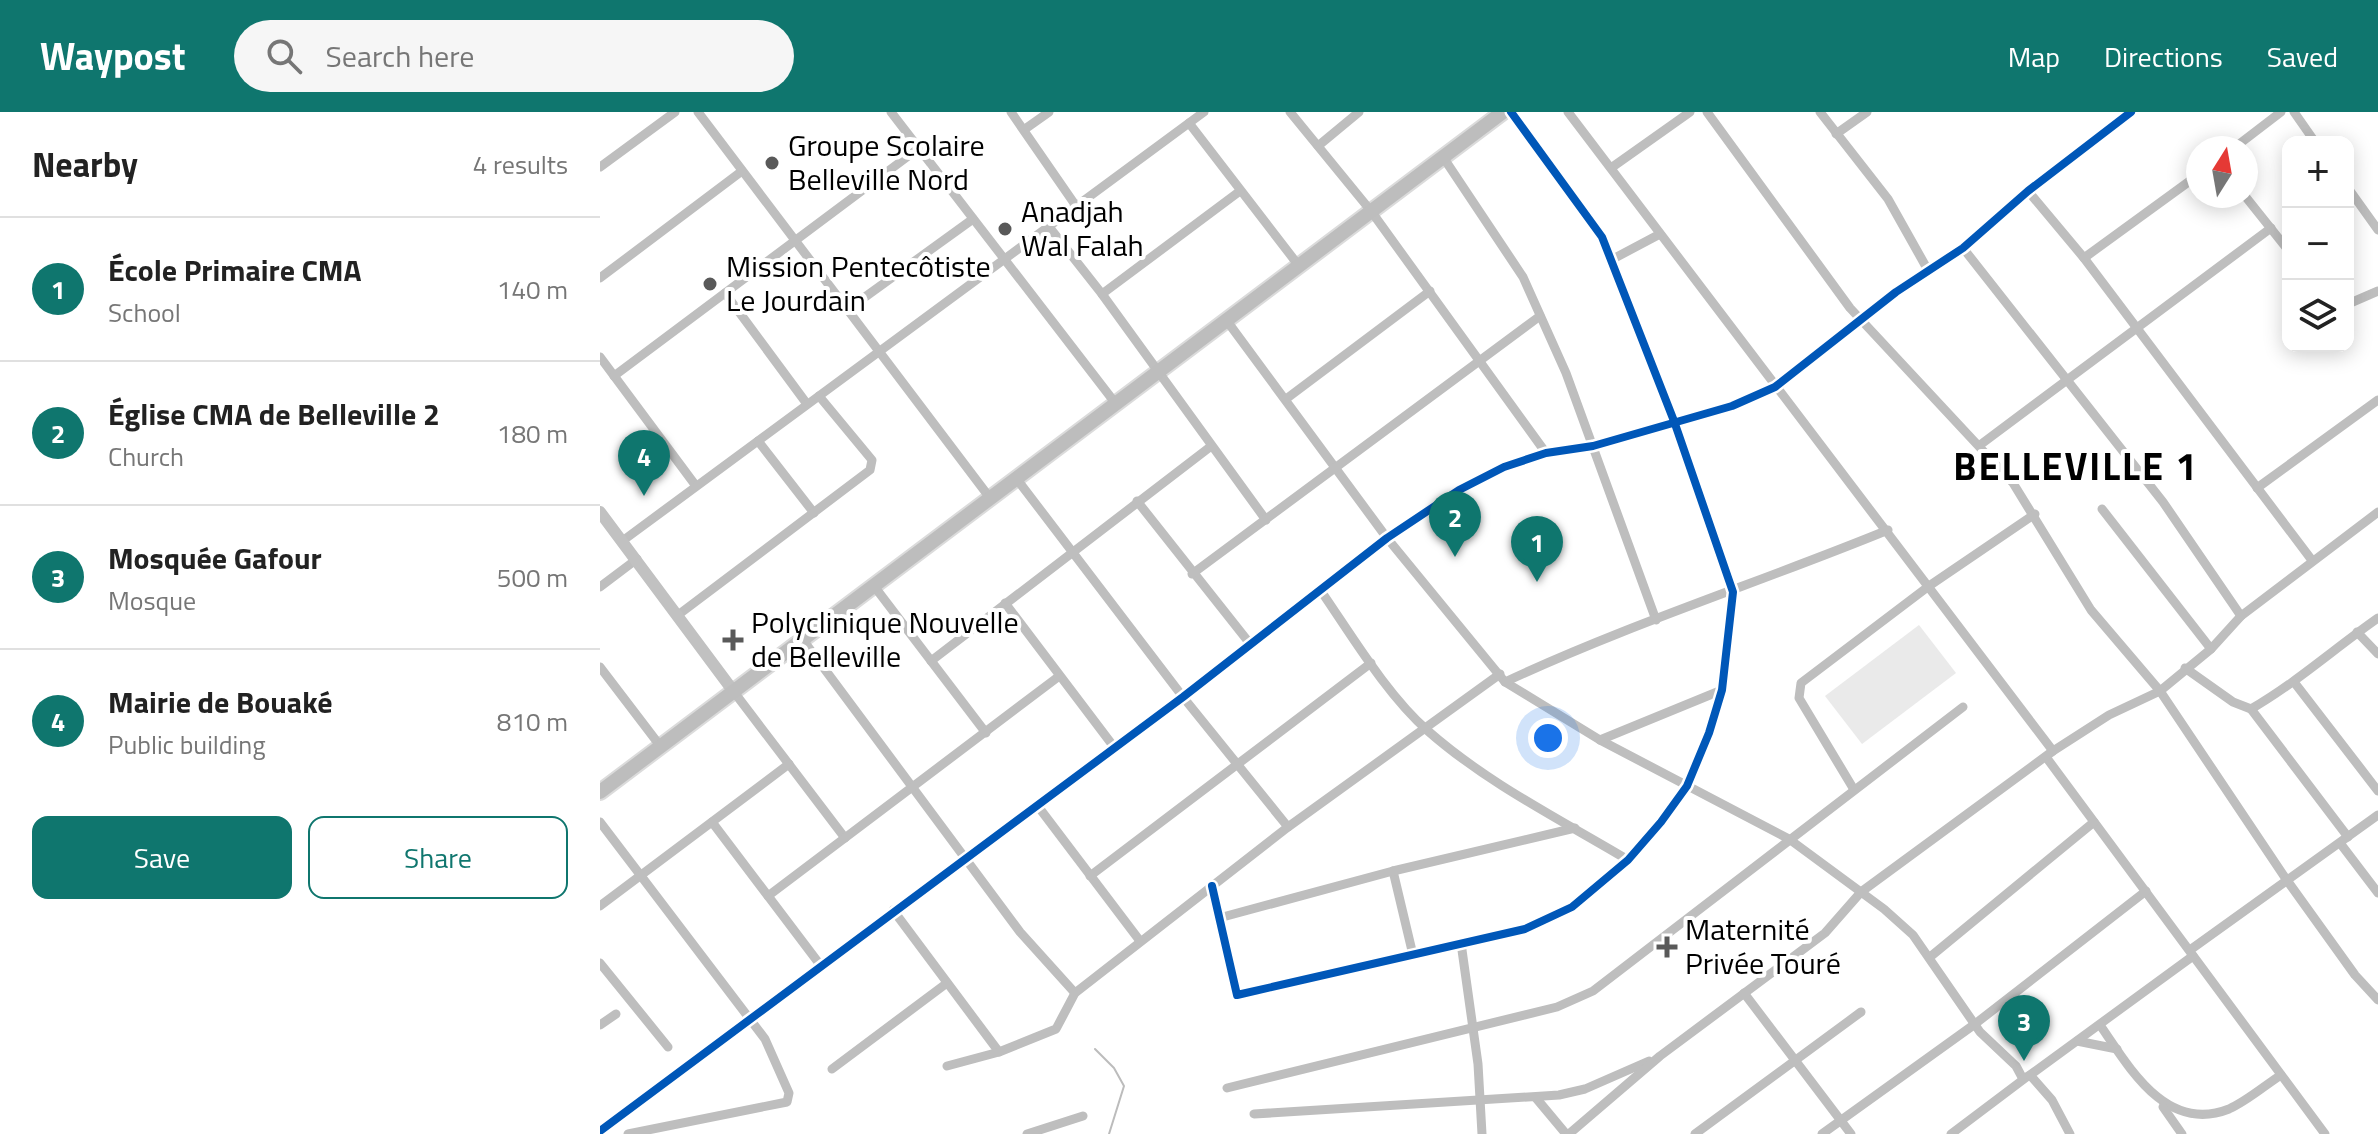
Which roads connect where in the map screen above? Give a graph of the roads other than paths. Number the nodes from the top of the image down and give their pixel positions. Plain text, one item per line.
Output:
1 (675, 112) edge
2 (908, 112) edge
3 (1011, 112) edge
4 (1049, 112) edge
5 (1204, 112) edge
6 (1290, 112) edge
7 (1359, 112) edge
8 (1503, 112) edge
9 (1511, 112) edge
10 (1568, 112) edge
11 (1690, 112) edge
12 (1707, 112) edge
13 (1820, 112) edge
14 (1867, 112) edge
15 (2131, 112) edge
16 (2281, 112) edge
17 (2294, 112) edge
18 (700, 114) edge
19 (894, 116) edge
20 (1851, 118) edge
21 (1189, 123) junction
22 (1025, 129) junction
23 (1836, 134) junction
24 (2250, 136) edge
25 (2311, 136) edge
26 (1318, 146) junction
27 (919, 148) junction
28 (1443, 157) junction
29 (600, 167) edge
30 (1611, 168) junction
31 (742, 171) junction
32 (2186, 184) edge
33 (1240, 191) junction
34 (2028, 191) junction
35 (2354, 196) edge
36 (1076, 206) junction
37 (2255, 208) edge
38 (1371, 211) junction
39 (973, 219) junction
40 (1050, 228) junction
41 (2271, 228) junction
42 (2378, 230) edge
43 (1660, 234) junction
44 (794, 240) junction
45 (2282, 242) edge
46 (1963, 248) junction
47 (1004, 258) junction
48 (2084, 258) junction
49 (1611, 260) junction
50 (1299, 266) junction
51 (1929, 272) junction
52 (600, 278) edge
53 (1430, 291) junction
54 (2378, 291) edge
55 (725, 293) junction
56 (1102, 294) junction
57 (2354, 301) edge
58 (847, 310) junction
59 (1540, 316) junction
60 (1860, 320) junction
61 (1227, 321) junction
62 (2137, 328) junction
63 (877, 352) junction
64 (600, 357) edge
65 (1481, 363) junction
66 (1157, 374) junction
67 (614, 376) junction
68 (2066, 380) junction
69 (1775, 387) junction
70 (819, 396) junction
71 (1286, 399) junction
72 (2378, 400) edge
73 (807, 404) junction
74 (1116, 404) junction
75 (1674, 421) junction
76 (758, 441) junction
77 (1980, 445) junction
78 (1593, 446) junction
79 (1210, 447) junction
80 (1546, 453) junction
81 (1338, 468) junction
82 (1016, 478) junction
83 (696, 486) junction
84 (2257, 488) junction
85 (990, 498) junction
86 (1137, 501) junction
87 (2102, 509) dead end
88 (600, 512) edge
89 (814, 513) junction
90 (2378, 513) edge
91 (2035, 514) junction
92 (1266, 520) junction
93 (1888, 530) junction
94 (1387, 538) junction
95 (621, 542) junction
96 (1071, 551) junction
97 (637, 559) junction
98 (2311, 559) junction
99 (1192, 574) junction
100 (874, 586) junction
101 (1929, 586) junction
102 (600, 587) edge
103 (1321, 591) junction
104 (1733, 592) junction
105 (1005, 603) junction
106 (678, 615) junction
107 (2241, 616) junction
108 (2378, 618) edge
109 (1656, 620) junction
110 (2357, 632) junction
111 (803, 640) junction
112 (1251, 645) junction
113 (2211, 649) junction
114 (2378, 654) edge
115 (931, 661) junction
116 (1371, 663) junction
117 (600, 667) edge
118 (2185, 668) junction
119 (1058, 677) junction
120 (1503, 678) junction
121 (2294, 682) junction
122 (1722, 690) junction
123 (2160, 691) junction
124 (734, 692) junction
125 (1183, 697) junction
126 (1963, 707) dead end
127 (2251, 709) junction
128 (1425, 729) junction
129 (986, 733) junction
130 (1600, 740) junction
131 (661, 747) junction
132 (1114, 747) junction
133 (2050, 754) junction
134 (789, 764) junction
135 (1240, 766) junction
136 (1687, 786) junction
137 (914, 787) junction
138 (1853, 788) junction
139 (2378, 791) edge
140 (600, 792) edge
141 (1037, 805) junction
142 (2378, 815) edge
143 (600, 822) edge
144 (712, 822) junction
145 (2094, 822) junction
146 (1288, 827) junction
147 (1575, 828) junction
148 (845, 838) junction
149 (1789, 839) junction
150 (2344, 840) junction
151 (967, 857) junction
152 (1628, 860) junction
153 (1393, 871) junction
154 (639, 876) junction
155 (1090, 876) junction
156 (2286, 879) junction
157 (1212, 886) junction
158 (2146, 891) junction
159 (1861, 892) junction
160 (2378, 893) edge
161 (768, 896) junction
162 (600, 906) edge
163 (893, 910) junction
164 (1219, 918) junction
165 (1140, 941) junction
166 (1461, 943) junction
167 (2192, 953) junction
168 (1413, 955) junction
169 (1930, 957) junction
170 (600, 963) edge
171 (821, 966) junction
172 (947, 983) junction
173 (1075, 993) junction
174 (1744, 993) junction
175 (2378, 1000) edge
176 (1861, 1012) dead end
177 (616, 1014) dead end
178 (749, 1020) junction
179 (1975, 1024) junction
180 (600, 1025) edge
181 (1473, 1025) junction
182 (2100, 1025) junction
183 (2077, 1041) junction
184 (668, 1047) dead end
185 (2117, 1049) junction
186 (999, 1052) junction
187 (1660, 1056) junction
188 (1795, 1061) junction
189 (947, 1066) dead end
190 (832, 1069) dead end
191 (2281, 1075) junction
192 (2026, 1077) junction
193 (1227, 1088) dead end
194 (1536, 1098) junction
195 (2155, 1099) junction
196 (1481, 1101) junction
197 (1254, 1114) dead end
198 (1083, 1116) dead end
199 (1840, 1120) junction
200 (600, 1131) edge
201 (628, 1134) edge
202 (1027, 1134) edge
203 (1482, 1134) edge
204 (1568, 1134) edge
205 (1695, 1134) edge
206 (1822, 1134) edge
207 (1851, 1134) edge
208 (1951, 1134) edge
209 (2070, 1134) edge
210 (2182, 1134) edge
211 (2325, 1134) edge

1 - 29 street
2 - 19 street
3 - 22 street
4 - 22 street
5 - 21 street
6 - 26 street
7 - 26 street
8 - 28 main road
9 - 49 street
10 - 30 street
11 - 30 street
12 - 60 street
13 - 23 street
14 - 20 street
15 - 34 street
16 - 24 street
17 - 25 street
18 - 31 street
19 - 27 street
20 - 23 street
21 - 33 street
21 - 36 street
22 - 36 street
23 - 51 street
26 - 38 street
27 - 39 street
27 - 44 street
28 - 38 main road
28 - 59 street
30 - 43 street
31 - 44 street
31 - 52 street
32 - 48 street
33 - 50 street
33 - 56 street
34 - 46 street
34 - 48 street
35 - 42 street
36 - 40 street
37 - 41 street
38 - 50 main road
38 - 53 street
39 - 47 street
39 - 58 street
40 - 47 street
40 - 56 street
41 - 45 street
41 - 62 street
43 - 49 street
43 - 69 street
44 - 55 street
44 - 58 street
46 - 51 street
46 - 68 street
47 - 63 street
47 - 74 street
48 - 62 street
49 - 75 street
50 - 61 main road
51 - 60 street
53 - 65 street
53 - 71 street
54 - 57 street
55 - 67 street
55 - 73 street
56 - 66 street
58 - 63 street
59 - 65 street
59 - 78 street
60 - 69 street
60 - 77 street
61 - 66 main road
61 - 71 street
62 - 68 street
62 - 84 street
63 - 70 street
63 - 85 street
64 - 67 street
65 - 80 street
65 - 81 street
66 - 74 main road
66 - 79 street
67 - 83 street
68 - 77 street
68 - 107 street
69 - 75 street
69 - 93 street
70 - 73 street
70 - 89 street
71 - 81 street
72 - 84 street
73 - 76 street
74 - 82 main road
75 - 78 street
75 - 104 street
76 - 83 street
76 - 89 street
77 - 91 street
78 - 80 street
78 - 109 street
79 - 86 street
79 - 92 street
80 - 94 street
81 - 92 street
81 - 94 street
82 - 85 main road
82 - 96 street
83 - 95 street
84 - 98 street
85 - 100 main road
86 - 96 street
86 - 99 street
87 - 113 street
88 - 95 street
89 - 106 street
90 - 98 street
91 - 101 street
91 - 123 street
92 - 99 street
93 - 101 street
93 - 104 street
94 - 103 street
94 - 120 street
95 - 97 street
96 - 105 street
96 - 125 street
97 - 102 street
97 - 106 street
98 - 107 street
99 - 112 street
100 - 111 main road
100 - 115 street
101 - 133 street
101 - 138 street
103 - 112 street
103 - 116 street
104 - 109 street
104 - 122 street
105 - 115 street
105 - 119 street
106 - 124 street
107 - 113 street
108 - 110 street
109 - 120 street
110 - 114 street
110 - 121 street
111 - 124 main road
111 - 137 street
112 - 125 street
113 - 118 street
115 - 129 street
116 - 128 street
116 - 135 street
117 - 131 street
118 - 123 street
118 - 127 street
119 - 129 street
119 - 132 street
120 - 128 street
120 - 130 street
121 - 127 street
121 - 139 street
122 - 130 street
122 - 136 street
123 - 133 street
123 - 156 street
124 - 131 main road
124 - 134 street
125 - 132 street
125 - 135 street
126 - 138 street
127 - 150 street
128 - 146 street
128 - 147 street
129 - 137 street
130 - 136 street
131 - 140 main road
132 - 141 street
133 - 145 street
133 - 159 street
134 - 144 street
134 - 148 street
135 - 146 street
135 - 155 street
136 - 149 street
136 - 152 street
137 - 148 street
137 - 151 street
138 - 149 street
141 - 151 street
141 - 155 street
142 - 150 street
143 - 154 street
144 - 154 street
144 - 161 street
145 - 158 street
145 - 169 street
146 - 157 street
147 - 152 street
147 - 153 street
148 - 161 street
149 - 159 street
149 - 181 street
150 - 156 street
150 - 160 street
151 - 163 street
151 - 173 street
152 - 166 street
153 - 164 street
153 - 168 street
154 - 162 street
154 - 178 street
155 - 165 street
156 - 167 street
156 - 175 street
157 - 164 street
157 - 165 street
158 - 167 street
158 - 179 street
159 - 169 street
159 - 174 street
161 - 171 street
163 - 171 street
163 - 172 street
164 - 168 street
165 - 173 street
166 - 168 street
166 - 181 street
167 - 182 street
167 - 191 street
169 - 179 street
170 - 184 street
171 - 178 street
172 - 186 street
172 - 190 street
173 - 186 street
174 - 187 street
174 - 188 street
176 - 188 street
177 - 180 street
178 - 200 street
178 - 201 street
179 - 192 street
179 - 199 street
181 - 193 street
181 - 196 street
182 - 183 street
182 - 185 street
183 - 185 street
183 - 192 street
185 - 195 street
186 - 189 street
187 - 194 street
187 - 204 street
188 - 199 street
188 - 205 street
191 - 195 street
191 - 211 street
192 - 208 street
192 - 209 street
194 - 196 street
194 - 204 street
195 - 210 street
196 - 197 street
196 - 203 street
198 - 202 street
199 - 206 street
199 - 207 street

